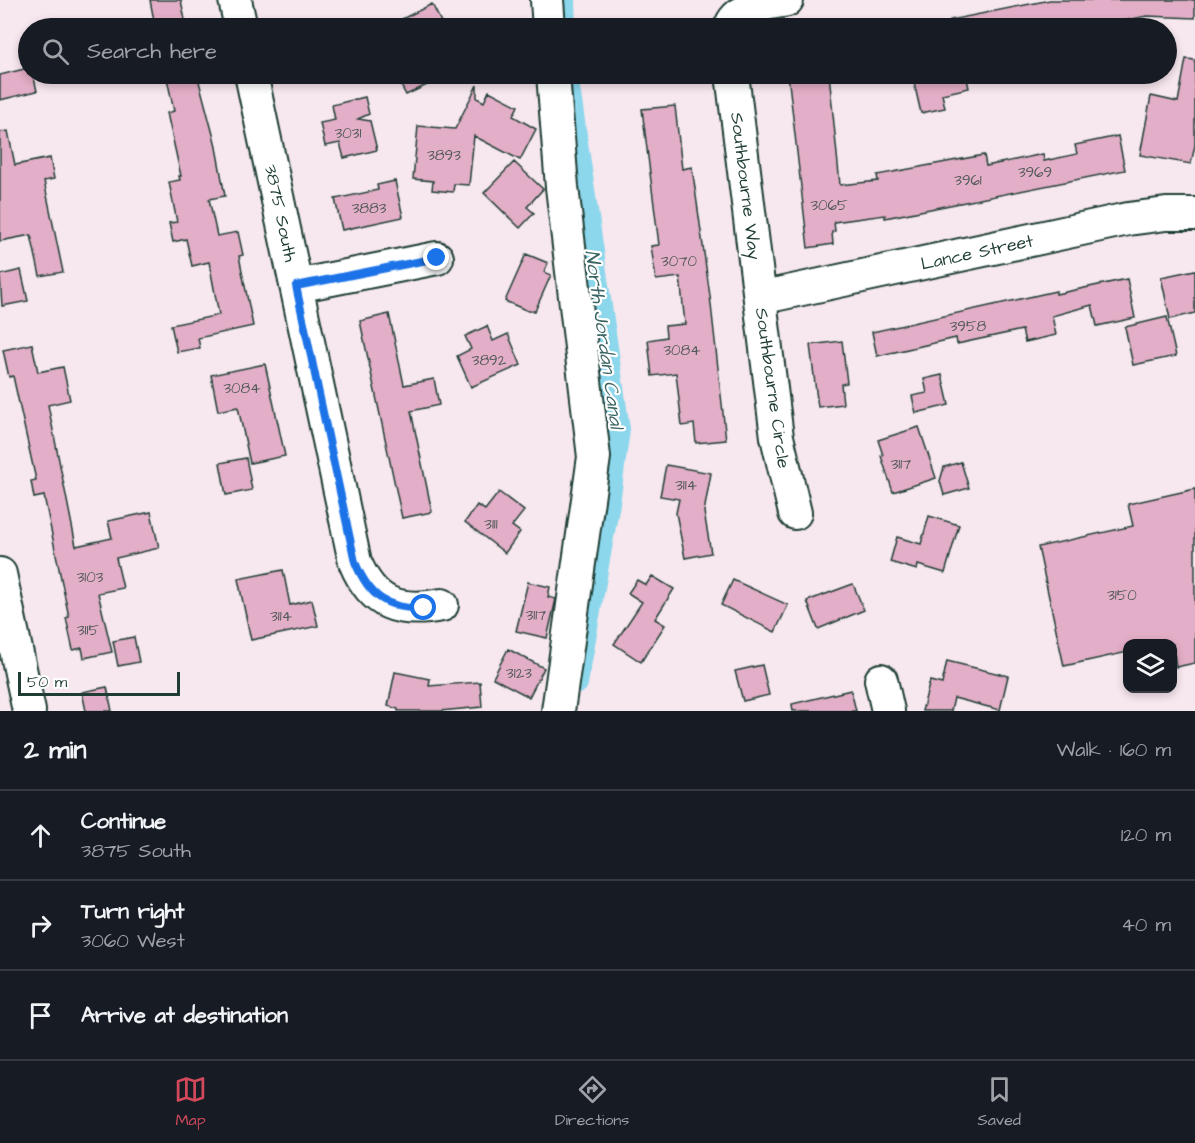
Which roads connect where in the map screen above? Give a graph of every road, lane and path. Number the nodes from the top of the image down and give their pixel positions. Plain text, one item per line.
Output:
1 (237, 0) edge
2 (547, 0) edge
3 (787, 0) edge
4 (240, 18) edge
5 (548, 18) edge
6 (733, 18) edge
7 (253, 84) edge
8 (554, 84) edge
9 (733, 84) edge
10 (1195, 214) edge
11 (437, 258) dead end
12 (296, 286) junction
13 (760, 298) junction
14 (795, 513) dead end
15 (0, 574) edge
16 (442, 605) dead end
17 (881, 680) dead end
18 (29, 711) edge
19 (558, 711) edge
20 (888, 711) edge

1 - 4 street
2 - 5 street
3 - 6 street
7 - 12 street, 3875 South
8 - 19 street
9 - 13 street, Southbourne Way
10 - 13 street, Lance Street
11 - 12 street
12 - 16 street, 3875 South
13 - 14 street, Southbourne Circle
15 - 18 street
17 - 20 street

